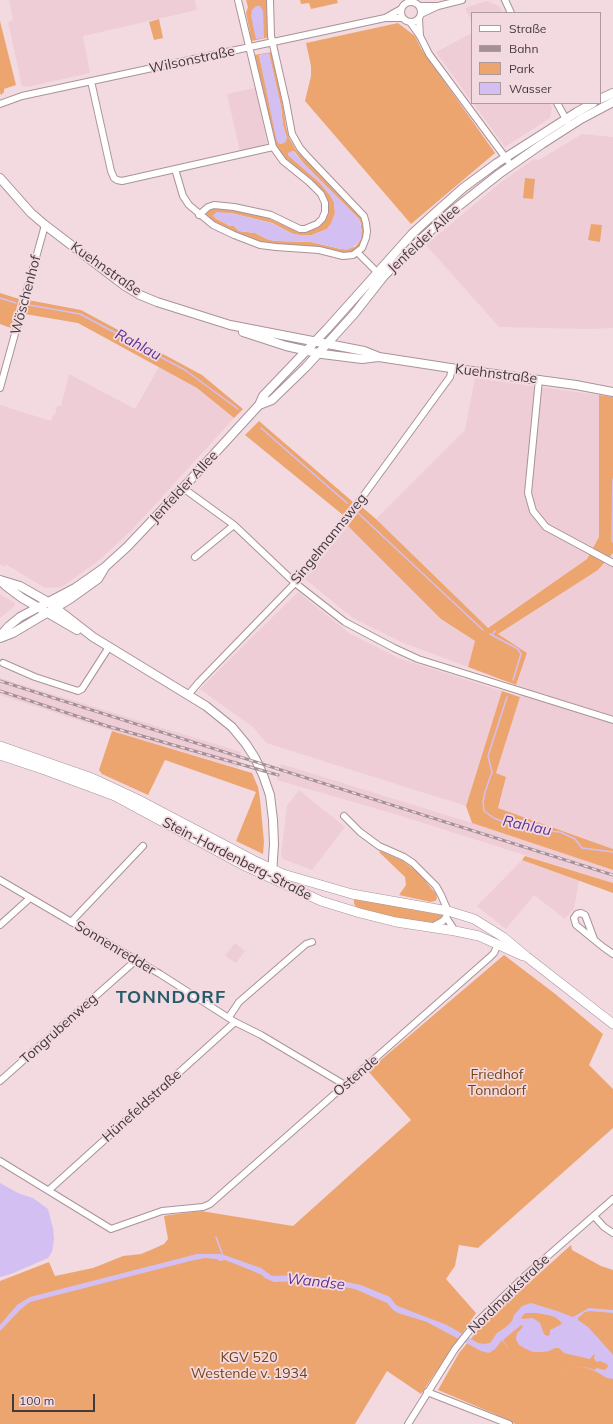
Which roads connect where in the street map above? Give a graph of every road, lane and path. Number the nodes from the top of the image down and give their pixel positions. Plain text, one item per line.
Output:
1 (238, 0) edge
2 (270, 0) edge
3 (462, 0) edge
4 (505, 0) edge
5 (407, 1) edge
6 (417, 3) edge
7 (438, 6) junction
8 (401, 9) junction
9 (511, 12) edge
10 (420, 17) junction
11 (385, 18) junction
12 (403, 18) junction
13 (410, 22) junction
14 (420, 36) junction
15 (273, 42) junction
16 (250, 47) junction
17 (91, 81) junction
18 (613, 93) edge
19 (601, 99) edge
20 (613, 102) edge
21 (0, 104) edge
22 (558, 104) edge
23 (592, 104) edge
24 (568, 123) junction
25 (273, 148) junction
26 (505, 157) junction
27 (511, 165) junction
28 (175, 169) junction
29 (1, 180) edge
30 (199, 215) junction
31 (45, 225) junction
32 (357, 252) junction
33 (377, 272) junction
34 (381, 280) junction
35 (230, 325) junction
36 (315, 342) junction
37 (327, 344) junction
38 (306, 351) junction
39 (318, 353) junction
40 (379, 357) junction
41 (452, 368) junction
42 (539, 380) junction
43 (0, 388) edge
44 (613, 392) edge
45 (259, 405) junction
46 (183, 488) junction
47 (234, 525) junction
48 (195, 557) dead end
49 (613, 563) edge
50 (105, 567) junction
51 (0, 580) edge
52 (295, 583) junction
53 (48, 602) junction
54 (38, 607) junction
55 (55, 608) junction
56 (47, 612) junction
57 (0, 637) edge
58 (93, 637) junction
59 (109, 647) junction
60 (3, 663) dead end
61 (188, 695) junction
62 (613, 720) edge
63 (0, 746) edge
64 (0, 755) edge
65 (344, 816) dead end
66 (143, 846) dead end
67 (271, 874) junction
68 (0, 880) edge
69 (30, 898) junction
70 (447, 914) junction
71 (71, 922) junction
72 (0, 925) edge
73 (430, 928) junction
74 (455, 931) junction
75 (594, 939) dead end
76 (312, 942) dead end
77 (498, 944) junction
78 (613, 954) edge
79 (527, 957) junction
80 (135, 961) junction
81 (229, 1017) junction
82 (235, 1022) junction
83 (613, 1024) edge
84 (0, 1081) edge
85 (345, 1085) junction
86 (0, 1161) edge
87 (49, 1190) junction
88 (613, 1199) edge
89 (594, 1216) junction
90 (613, 1233) edge
91 (427, 1392) junction
92 (408, 1424) edge
93 (509, 1424) edge

1 - 16 street
2 - 15 street
3 - 7 street
4 - 9 street
5 - 6 street
5 - 8 street
6 - 7 street
6 - 10 street
7 - 10 street
8 - 11 street, Wilsonstraße
8 - 12 street
10 - 13 street
10 - 14 street
11 - 12 street, Wilsonstraße
11 - 15 street, Wilsonstraße
12 - 13 street
13 - 14 street
14 - 26 street
15 - 16 street, Wilsonstraße
15 - 32 street
16 - 17 street, Wilsonstraße
16 - 25 street
17 - 21 street, Wilsonstraße
17 - 28 street
18 - 19 main road
20 - 24 main road, Jenfelder Allee
22 - 24 street
23 - 24 main road, Jenfelder Allee
24 - 26 main road, Jenfelder Allee
24 - 27 main road, Jenfelder Allee
25 - 28 street
25 - 30 street
26 - 27 street
26 - 33 main road, Jenfelder Allee
27 - 34 main road, Jenfelder Allee
28 - 30 street
29 - 31 main road, Kuehnstraße
30 - 32 street
31 - 35 main road, Kuehnstraße
31 - 43 street, Wöschenhof
32 - 33 street
33 - 34 main road
33 - 36 main road, Jenfelder Allee
34 - 37 main road, Jenfelder Allee
35 - 36 main road, Kuehnstraße
35 - 38 main road, Kuehnstraße
36 - 37 main road, Kuehnstraße
36 - 38 main road, Jenfelder Allee
37 - 39 main road, Jenfelder Allee
37 - 40 main road, Kuehnstraße
38 - 39 main road, Kuehnstraße
38 - 45 main road, Jenfelder Allee
39 - 40 main road, Kuehnstraße
39 - 45 main road, Jenfelder Allee
40 - 41 main road, Kuehnstraße
41 - 42 main road, Kuehnstraße
41 - 52 street, Singelmannsweg
42 - 44 main road, Kuehnstraße
42 - 49 street
45 - 46 main road, Jenfelder Allee
46 - 47 street
46 - 50 main road, Jenfelder Allee
47 - 48 street
47 - 52 street
50 - 53 main road, Jenfelder Allee
50 - 55 main road, Jenfelder Allee
51 - 53 main road
51 - 54 main road
52 - 61 street, Singelmannsweg
52 - 62 street
53 - 54 main road, Jenfelder Allee
53 - 55 main road
54 - 56 main road
54 - 57 main road, Jenfelder Allee
55 - 56 main road, Jenfelder Allee
55 - 58 main road
56 - 57 main road, Jenfelder Allee
56 - 58 main road
58 - 59 main road
59 - 60 street
59 - 61 main road
61 - 67 main road
63 - 67 main road, Stein-Hardenberg-Straße
64 - 67 main road, Stein-Hardenberg-Straße
65 - 70 street
66 - 71 street
67 - 70 main road, Stein-Hardenberg-Straße
67 - 73 main road, Stein-Hardenberg-Straße
68 - 69 street, Sonnenredder
69 - 71 street, Sonnenredder
69 - 72 street
70 - 73 street
70 - 74 street
70 - 79 main road, Stein-Hardenberg-Straße
71 - 80 street, Sonnenredder
73 - 74 main road, Stein-Hardenberg-Straße
74 - 77 main road, Stein-Hardenberg-Straße
75 - 78 street
76 - 81 street
77 - 79 main road, Stein-Hardenberg-Straße
77 - 85 street, Ostende
79 - 83 main road, Stein-Hardenberg-Straße
80 - 81 street, Sonnenredder
80 - 84 street, Tongrubenweg
81 - 82 street, Sonnenredder
82 - 85 street, Sonnenredder
82 - 87 street, Hünefeldstraße
85 - 87 street, Ostende
86 - 87 street
88 - 89 street, Nordmarkstraße
89 - 90 street
89 - 91 street, Nordmarkstraße
91 - 92 street, Nordmarkstraße
91 - 93 street

